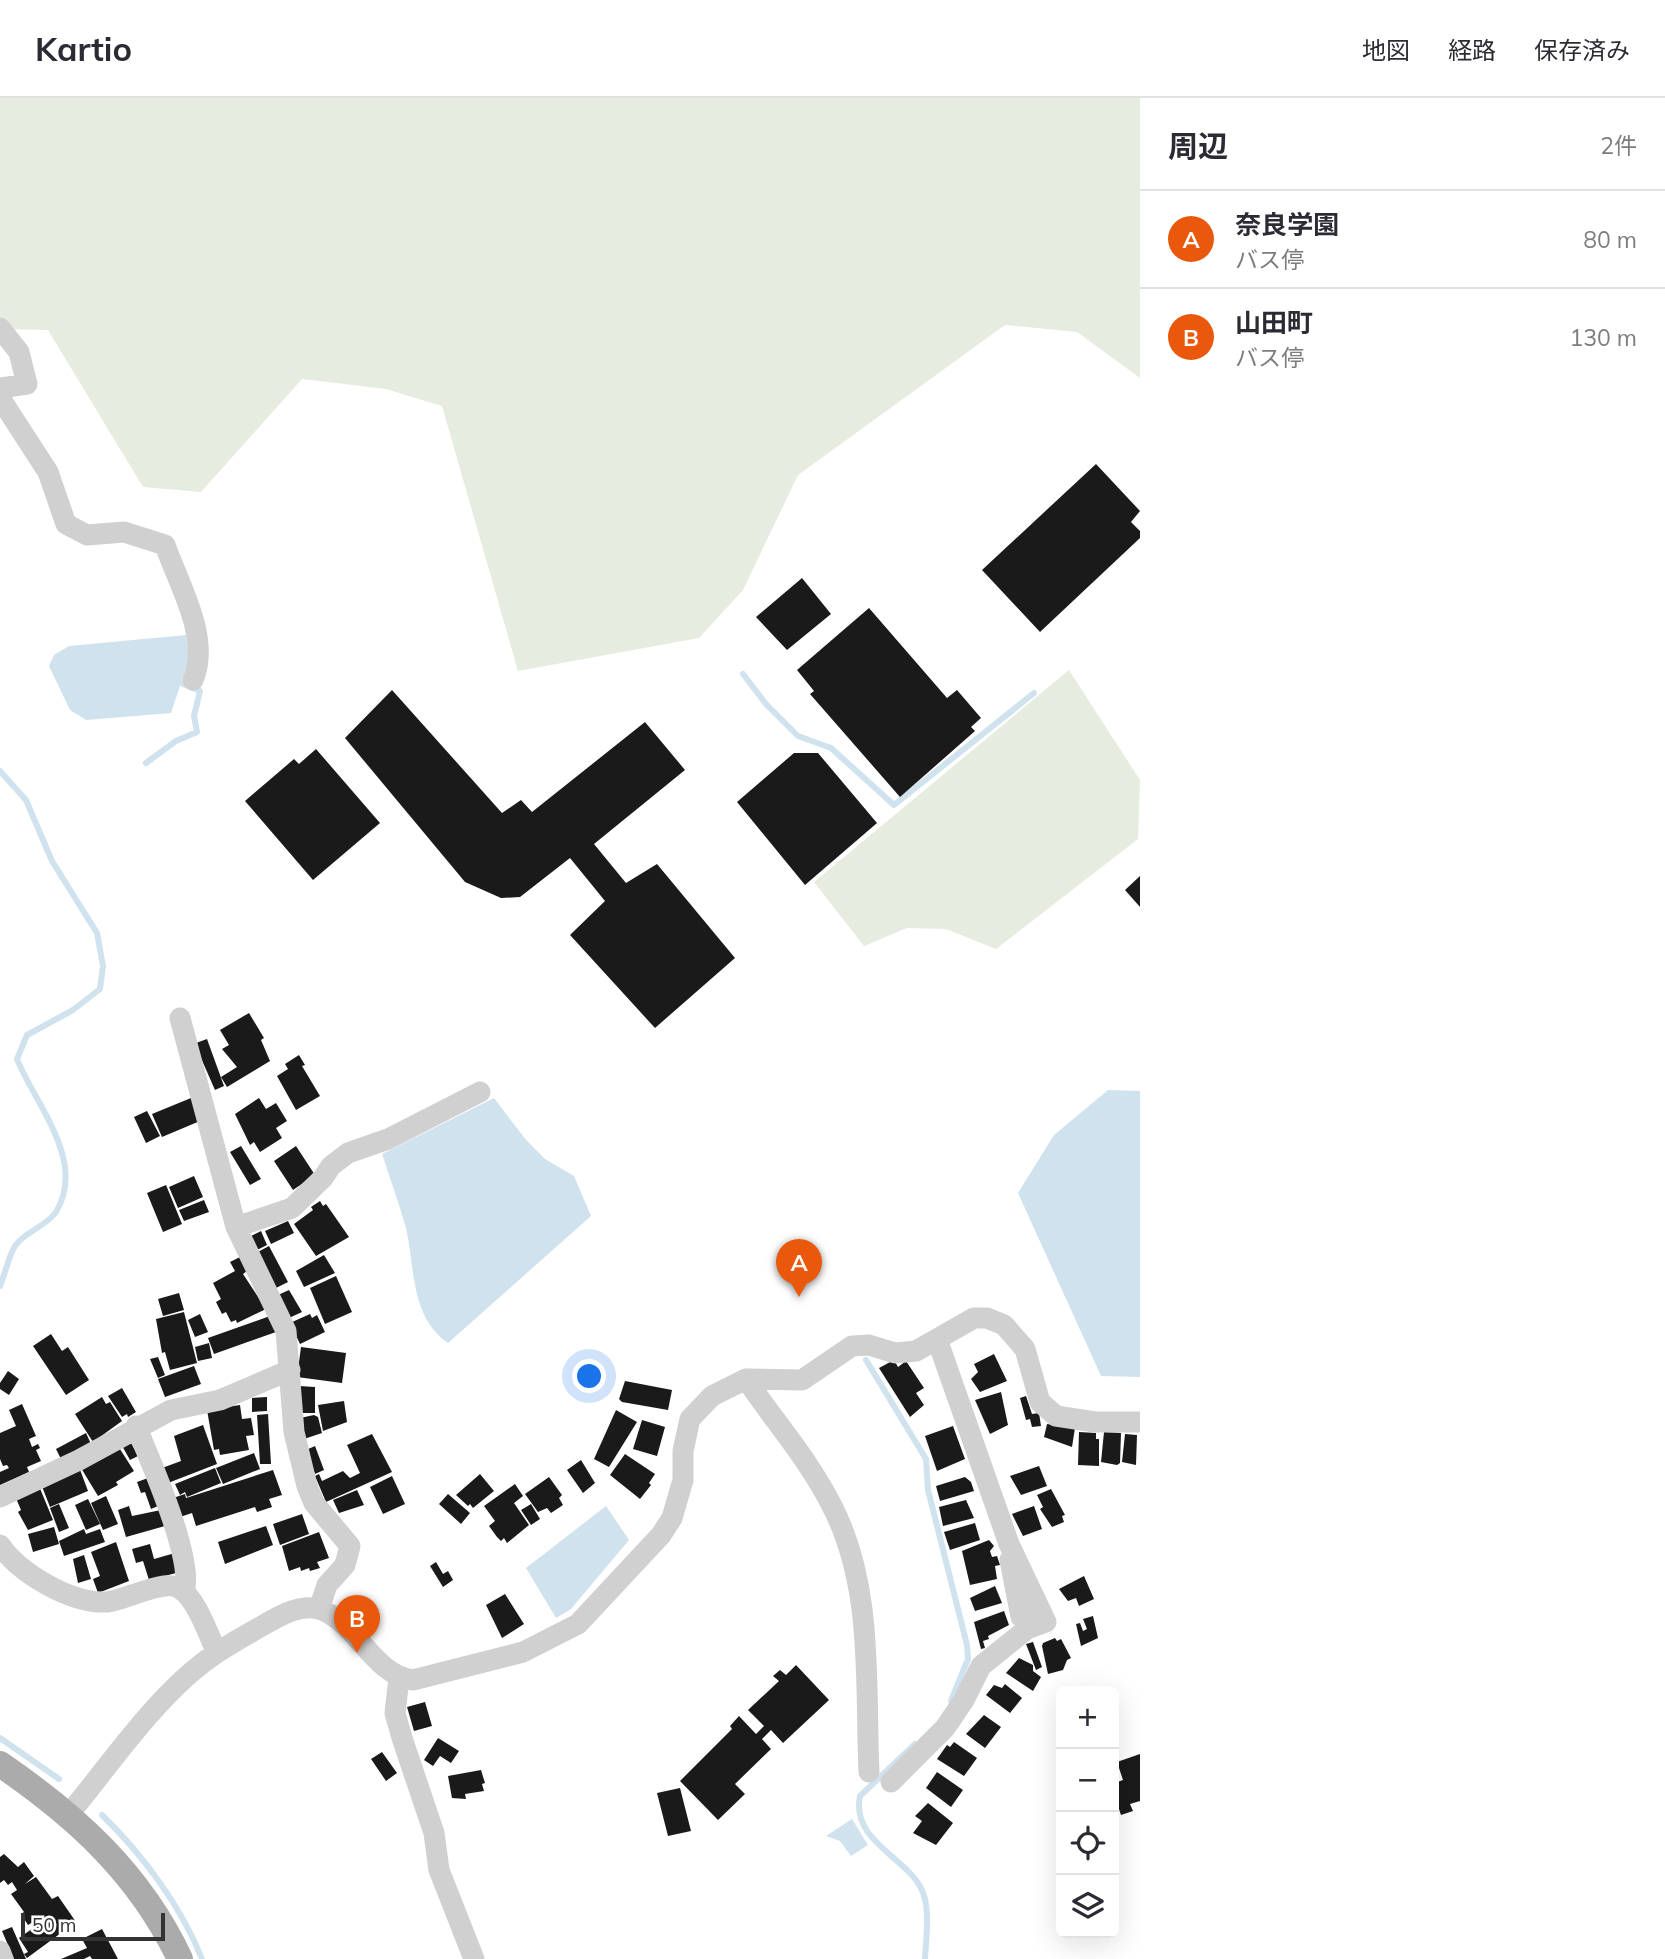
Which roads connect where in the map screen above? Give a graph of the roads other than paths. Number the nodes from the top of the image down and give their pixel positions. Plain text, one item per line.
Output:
1 (0, 328) edge
2 (0, 388) edge
3 (0, 398) edge
4 (193, 680) dead end
5 (180, 1018) dead end
6 (480, 1092) dead end
7 (236, 1227) junction
8 (937, 1339) junction
9 (290, 1370) junction
10 (746, 1379) junction
11 (1140, 1422) edge
12 (136, 1426) junction
13 (0, 1497) edge
14 (1009, 1544) junction
15 (0, 1545) edge
16 (184, 1592) junction
17 (319, 1609) junction
18 (1021, 1617) dead end
19 (218, 1653) junction
20 (399, 1678) junction
21 (0, 1763) edge
22 (869, 1772) dead end
23 (891, 1782) dead end
24 (68, 1814) junction
25 (0, 1951) edge
26 (3, 1959) edge
27 (180, 1959) edge
28 (474, 1959) edge

1 - 2 street
3 - 4 street
5 - 7 street
6 - 7 street
7 - 9 street
8 - 10 street
8 - 11 street
8 - 14 street
9 - 12 street
9 - 17 street
10 - 20 street
10 - 22 street
12 - 13 street
12 - 16 street
14 - 18 street
14 - 23 street
15 - 16 street
16 - 19 street
17 - 19 street
17 - 20 street
19 - 24 street
20 - 28 street
21 - 24 main road
24 - 27 main road
25 - 26 street

